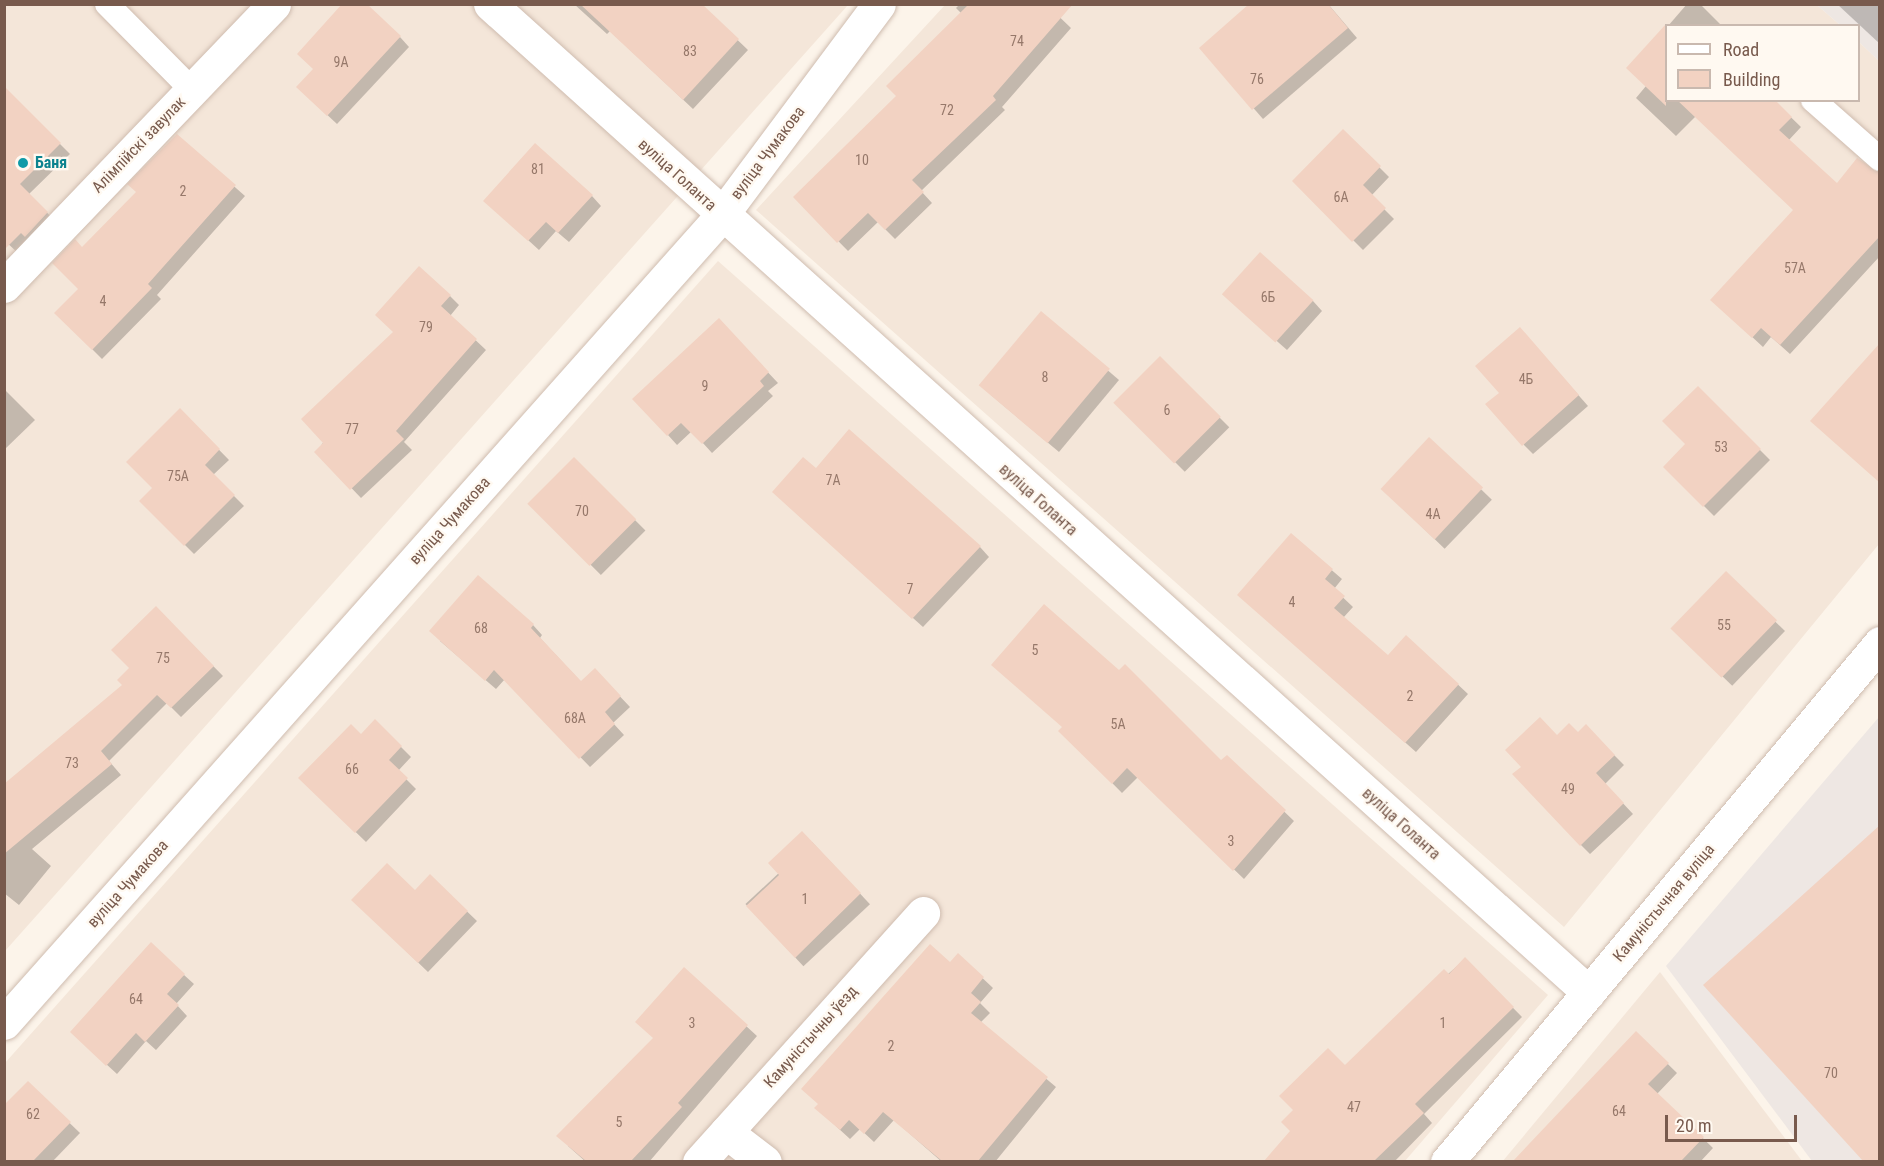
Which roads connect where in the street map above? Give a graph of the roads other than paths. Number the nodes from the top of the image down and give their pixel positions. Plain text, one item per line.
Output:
1 (107, 4) edge
2 (274, 4) edge
3 (490, 4) edge
4 (879, 4) edge
5 (192, 90) junction
6 (1815, 102) edge
7 (1880, 159) edge
8 (721, 216) junction
9 (4, 286) edge
10 (1880, 643) edge
11 (922, 913) dead end
12 (1589, 993) junction
13 (4, 1023) edge
14 (726, 1132) junction
15 (699, 1161) edge
16 (765, 1161) edge
17 (1447, 1161) edge

1 - 5 lane
2 - 5 street, Алімпійскі завулак
3 - 8 street, вуліца Голанта
4 - 8 street, вуліца Чумакова
5 - 9 street, Алімпійскі завулак
6 - 7 lane
8 - 12 street, вуліца Голанта
8 - 13 street, вуліца Чумакова
10 - 12 street, Камуністычная вуліца
11 - 14 street, Камуністычны ўезд
12 - 17 street, Камуністычная вуліца
14 - 15 street, Камуністычны ўезд
14 - 16 street

